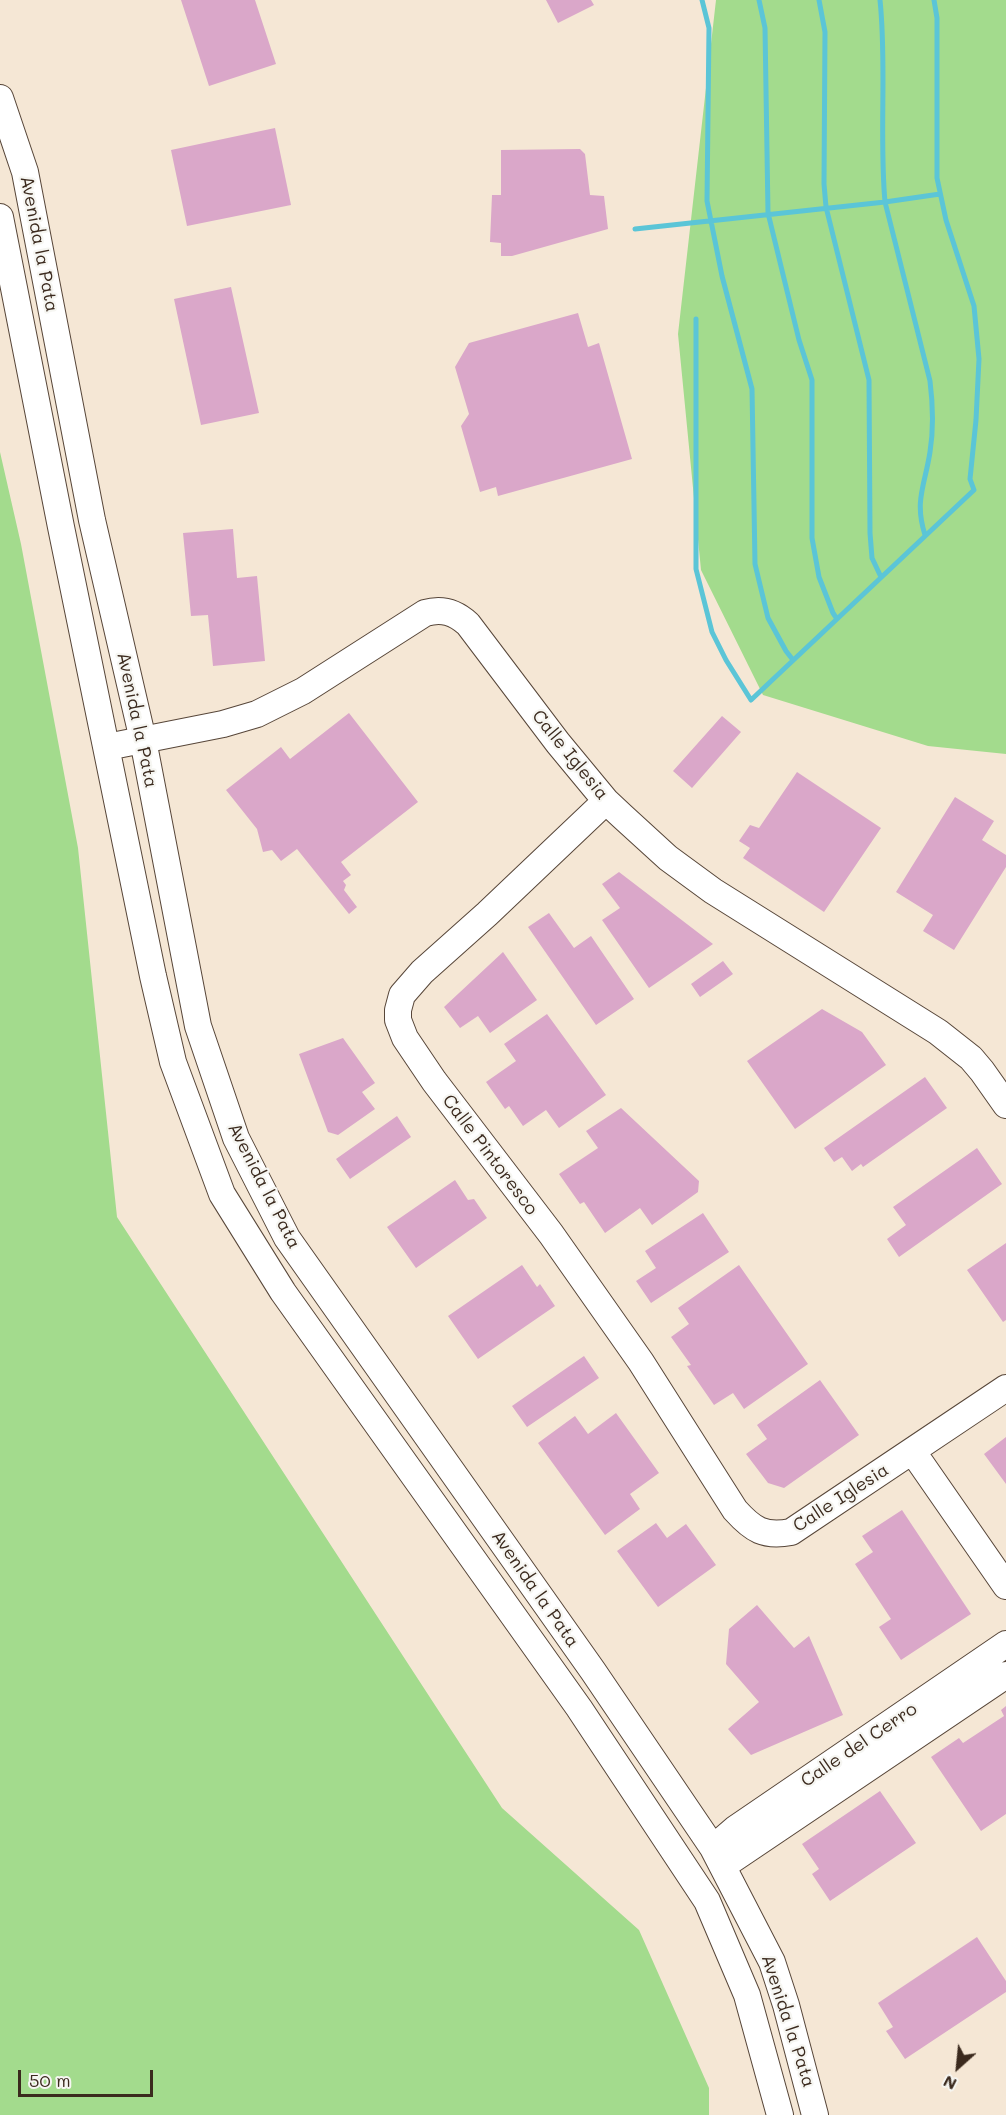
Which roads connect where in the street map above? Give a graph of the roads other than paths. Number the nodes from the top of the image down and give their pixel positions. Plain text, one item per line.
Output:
1 (0, 98) edge
2 (0, 217) edge
3 (143, 740) junction
4 (107, 747) junction
5 (606, 801) junction
6 (1006, 1105) edge
7 (1006, 1388) edge
8 (913, 1452) junction
9 (766, 1533) joint
10 (1006, 1586) edge
11 (1006, 1644) edge
12 (1006, 1675) edge
13 (718, 1857) junction
14 (707, 1901) junction
15 (780, 2115) edge
16 (815, 2115) edge

1 - 3 main road, Avenida la Pata
2 - 4 main road, Avenida la Pata
3 - 4 main road, Calle Iglesia
3 - 5 main road, Calle Iglesia
3 - 13 main road, Avenida la Pata
4 - 14 main road, Avenida la Pata
5 - 6 main road, Calle Iglesia
5 - 9 main road, Calle Pintoresco
7 - 8 main road, Calle Iglesia
8 - 9 main road, Calle Iglesia
8 - 10 main road
11 - 13 main road, Calle del Cerro
12 - 13 main road, Calle del Cerro
13 - 14 main road
13 - 16 main road, Avenida la Pata
14 - 15 main road, Avenida la Pata

